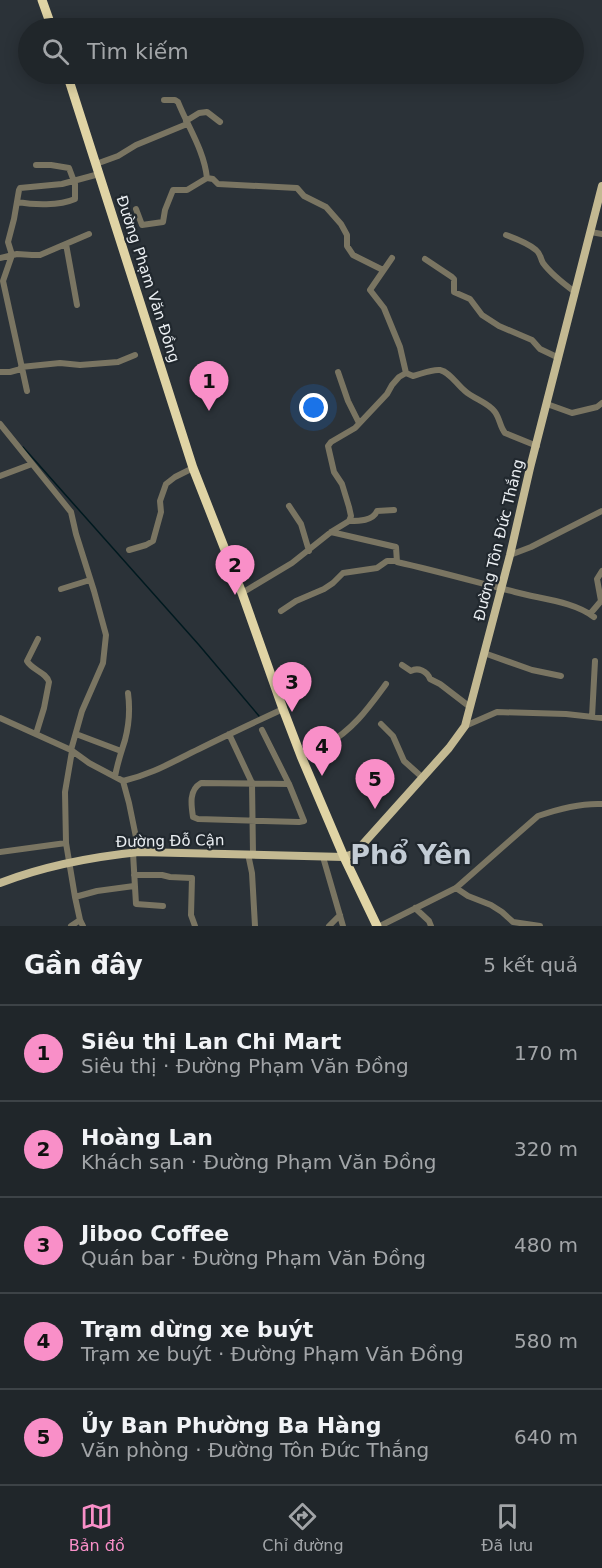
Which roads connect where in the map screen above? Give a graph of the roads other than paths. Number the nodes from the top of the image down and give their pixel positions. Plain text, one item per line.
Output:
1 (42, 0) edge
2 (48, 18) edge
3 (70, 84) edge
4 (164, 100) dead end
5 (186, 122) junction
6 (220, 123) dead end
7 (96, 164) junction
8 (36, 165) dead end
9 (99, 174) junction
10 (207, 178) junction
11 (73, 181) junction
12 (602, 186) edge
13 (17, 202) junction
14 (136, 209) dead end
15 (591, 232) junction
16 (89, 234) dead end
17 (602, 234) edge
18 (506, 235) dead end
19 (66, 244) junction
20 (12, 255) junction
21 (0, 258) edge
22 (392, 258) dead end
23 (426, 259) dead end
24 (383, 270) junction
25 (575, 292) junction
26 (77, 305) dead end
27 (135, 355) dead end
28 (559, 358) junction
29 (21, 368) junction
30 (0, 372) edge
31 (338, 372) dead end
32 (406, 373) junction
33 (27, 390) dead end
34 (602, 403) edge
35 (547, 404) junction
36 (359, 423) junction
37 (0, 424) edge
38 (537, 446) junction
39 (32, 464) junction
40 (193, 468) junction
41 (0, 476) edge
42 (289, 506) dead end
43 (394, 510) dead end
44 (602, 511) edge
45 (349, 521) junction
46 (331, 532) junction
47 (129, 549) dead end
48 (309, 551) junction
49 (510, 555) junction
50 (396, 561) junction
51 (602, 571) edge
52 (90, 580) junction
53 (61, 589) dead end
54 (501, 589) junction
55 (242, 593) junction
56 (601, 601) edge
57 (281, 611) dead end
58 (38, 639) dead end
59 (484, 653) junction
60 (595, 662) dead end
61 (402, 665) dead end
62 (561, 676) dead end
63 (386, 684) dead end
64 (593, 686) junction
65 (602, 687) edge
66 (128, 693) dead end
67 (470, 707) junction
68 (283, 709) junction
69 (592, 717) junction
70 (0, 718) edge
71 (602, 718) edge
72 (381, 724) dead end
73 (465, 726) junction
74 (262, 730) dead end
75 (36, 734) junction
76 (76, 734) junction
77 (229, 734) junction
78 (327, 744) tunnel mouth
79 (72, 751) junction
80 (121, 751) junction
81 (313, 751) tunnel mouth
82 (301, 756) junction
83 (115, 777) junction
84 (423, 778) junction
85 (123, 781) junction
86 (252, 783) junction
87 (289, 783) junction
88 (602, 804) edge
89 (254, 820) junction
90 (66, 843) junction
91 (0, 852) edge
92 (136, 852) junction
93 (251, 854) junction
94 (323, 857) junction
95 (344, 857) junction
96 (69, 863) junction
97 (134, 876) junction
98 (0, 884) edge
99 (134, 886) junction
100 (456, 888) junction
101 (75, 897) junction
102 (162, 906) dead end
103 (415, 908) junction
104 (340, 915) junction
105 (81, 923) edge
106 (71, 926) edge
107 (195, 926) edge
108 (255, 926) edge
109 (329, 926) edge
110 (343, 926) edge
111 (378, 926) edge
112 (431, 926) edge
113 (540, 926) edge

1 - 2 highway
3 - 7 highway, Đường Phạm Văn Đồng
4 - 5 street
5 - 6 street
5 - 7 street
5 - 10 street
7 - 9 highway, Đường Phạm Văn Đồng
8 - 11 street
9 - 11 street
9 - 40 highway, Đường Phạm Văn Đồng
10 - 14 street
10 - 24 street
11 - 13 street
11 - 13 street
12 - 15 main road, Đường Tôn Đức Thắng
13 - 20 street
15 - 17 street
15 - 25 main road, Đường Tôn Đức Thắng
16 - 19 street
18 - 25 street
19 - 20 street
19 - 26 street
20 - 21 street
20 - 29 street
22 - 24 street
23 - 28 street
24 - 32 street
25 - 28 main road, Đường Tôn Đức Thắng
27 - 29 street
28 - 35 main road, Đường Tôn Đức Thắng
29 - 30 street
29 - 33 street
31 - 36 street
32 - 36 street
32 - 38 street
34 - 35 street
35 - 38 main road, Đường Tôn Đức Thắng
36 - 45 street
37 - 39 street
38 - 49 main road, Đường Tôn Đức Thắng
39 - 41 street
39 - 52 street
40 - 47 street
40 - 55 highway, Đường Phạm Văn Đồng
42 - 48 street
43 - 45 street
44 - 49 street
45 - 46 street
46 - 48 street
46 - 50 street
48 - 55 street
49 - 54 main road, Đường Tôn Đức Thắng
50 - 54 street
50 - 57 street
51 - 56 street
52 - 53 street
52 - 76 street
54 - 56 street
54 - 59 main road, Đường Tôn Đức Thắng
55 - 68 highway, Đường Phạm Văn Đồng
58 - 75 street
59 - 62 street
59 - 67 main road, Đường Tôn Đức Thắng
60 - 64 street
61 - 67 street
63 - 78 street
64 - 65 street
64 - 69 street
66 - 80 street
67 - 73 main road, Đường Tôn Đức Thắng
68 - 77 street
68 - 82 highway, Đường Phạm Văn Đồng
69 - 71 street
69 - 73 street
70 - 75 street
72 - 84 street
73 - 84 main road, Đường Tôn Đức Thắng
74 - 87 street
75 - 79 street
76 - 79 street
76 - 80 street
77 - 85 street
77 - 86 street
79 - 83 street
79 - 90 street
80 - 83 street
81 - 82 street
82 - 95 highway, Đường Phạm Văn Đồng
83 - 85 street
84 - 95 main road, Đường Tôn Đức Thắng
85 - 92 street
86 - 87 street
86 - 89 street
86 - 89 street
87 - 89 street
88 - 100 street
89 - 93 street
90 - 91 street
90 - 96 street
92 - 93 main road, Đường Đỗ Cận
92 - 96 main road, Đường Đỗ Cận
92 - 97 street
93 - 94 main road, Đường Đỗ Cận
93 - 108 street
94 - 95 main road, Đường Đỗ Cận
94 - 104 street
95 - 111 highway, Đường Phạm Văn Đồng
96 - 98 main road, Đường Đỗ Cận
96 - 101 street
97 - 99 street
97 - 107 street
99 - 101 street
99 - 102 street
100 - 103 street
100 - 113 street
101 - 105 street
103 - 111 street
103 - 112 street
104 - 109 street
104 - 110 street
105 - 106 street

